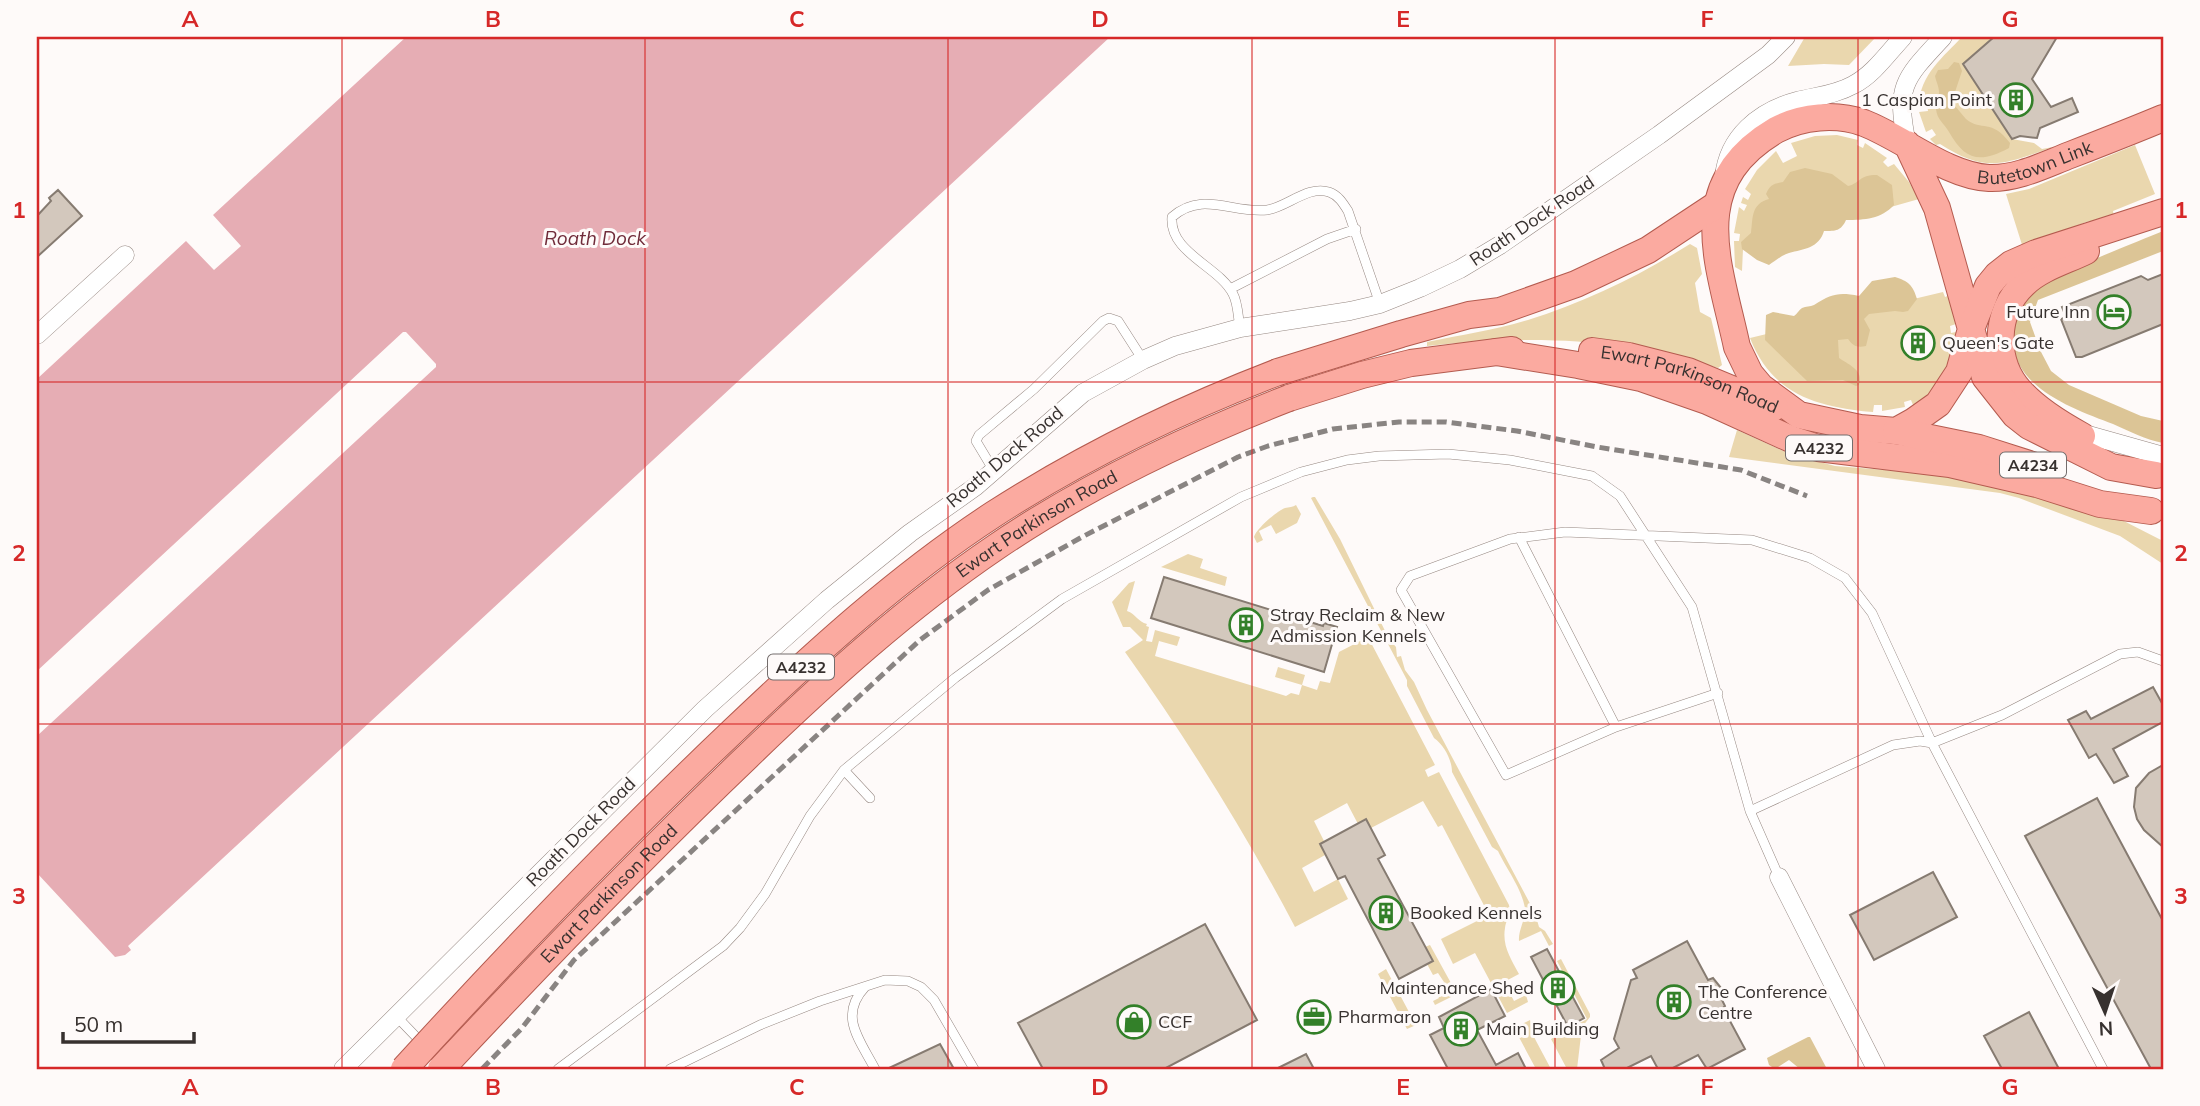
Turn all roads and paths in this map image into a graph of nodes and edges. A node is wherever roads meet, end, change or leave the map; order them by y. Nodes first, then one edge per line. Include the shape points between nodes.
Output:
1 (1787, 37) edge
2 (1903, 37) edge
3 (1943, 37) edge
4 (2163, 118) edge
5 (1907, 144) junction
6 (1720, 195) junction
7 (2163, 213) edge
8 (1356, 229) junction
9 (125, 256) dead end
10 (1230, 289) junction
11 (1380, 304) junction
12 (1240, 328) junction
13 (1970, 329) junction
14 (37, 335) edge
15 (1496, 352) junction
16 (1143, 360) junction
17 (1799, 415) junction
18 (1896, 430) junction
19 (2161, 470) edge
20 (994, 471) junction
21 (2157, 514) edge
22 (1645, 534) junction
23 (1519, 537) junction
24 (2163, 662) edge
25 (1718, 693) junction
26 (1616, 727) junction
27 (1932, 744) junction
28 (844, 770) junction
29 (870, 798) dead end
30 (1750, 811) junction
31 (1779, 877) joint
32 (866, 986) junction
33 (397, 1017) junction
34 (437, 1060) edge
35 (344, 1069) edge
36 (404, 1069) edge
37 (448, 1069) edge
38 (558, 1069) edge
39 (670, 1069) edge
40 (875, 1069) edge
41 (974, 1069) edge
42 (1876, 1069) edge
43 (2103, 1069) edge

1 - 11 street, Roath Dock Road via 1737,79 1500,245 1430,284
2 - 6 street via 1855,85 1780,106 1744,130 1729,153
3 - 5 street via 1910,73 1902,92
4 - 5 main road, Butetown Link via 2003,177 1955,170
5 - 6 main road, Butetown Link via 1862,123 1809,118 1780,128 1753,146 1741,157
5 - 13 main road via 1937,208
6 - 17 main road via 1714,223 1717,247 1742,359 1761,387
6 - 36 main road, Ewart Parkinson Road / A4232, bridge via 1648,250 1576,284 1500,311 1469,315 1278,372 1160,421 993,514 877,601 796,671 636,824
7 - 13 main road via 2011,264 1988,285
7 - 19 main road, A4234 via 2033,276 2015,292 2000,328 2007,369 2018,389 2071,430
8 - 10 lane
8 - 10 lane via 1340,198 1329,192 1308,193 1264,210 1216,203 1181,209 1172,217 1175,235
8 - 11 lane
9 - 14 street
10 - 12 lane
11 - 12 street, Roath Dock Road
12 - 16 street, Roath Dock Road
13 - 18 main road via 1959,372 1944,397
13 - 19 main road, A4234 via 1985,377 2029,426 2111,467
15 - 17 main road, Ewart Parkinson Road / A4232 via 1538,347 1629,356 1698,374
15 - 21 main road, A4232 via 1641,378 1825,450 1950,464 2100,504
15 - 34 main road, Ewart Parkinson Road / A4232, bridge via 1411,363 1289,398 1117,474 996,547 924,600 814,693
16 - 20 street, Roath Dock Road via 1076,398
16 - 20 lane via 1118,321 1103,321 979,435 976,441
17 - 18 main road, Ewart Parkinson Road via 1860,428
18 - 21 main road, A4234 via 2017,460
20 - 33 street, Roath Dock Road via 868,566 705,709
22 - 23 lane via 1565,532
22 - 25 lane via 1692,607
22 - 27 lane via 1752,540 1810,558 1845,578 1872,613
22 - 28 lane via 1619,496 1604,483 1548,467 1481,456 1416,453 1347,460 1301,472 1241,497 1062,599 955,678
23 - 26 lane
23 - 26 lane via 1410,576 1401,590 1506,775
24 - 27 lane via 2138,652 2120,654 2002,715
25 - 26 lane
25 - 30 lane
27 - 30 lane via 1893,745
27 - 43 lane
28 - 29 lane
28 - 38 lane via 810,816 765,894 731,937 712,956
30 - 31 lane
31 - 42 street
32 - 39 lane via 760,1025
32 - 40 lane via 851,1011 854,1030
32 - 41 lane via 885,980 921,987 934,1000
33 - 34 lane
33 - 35 street, Roath Dock Road
34 - 37 lane

